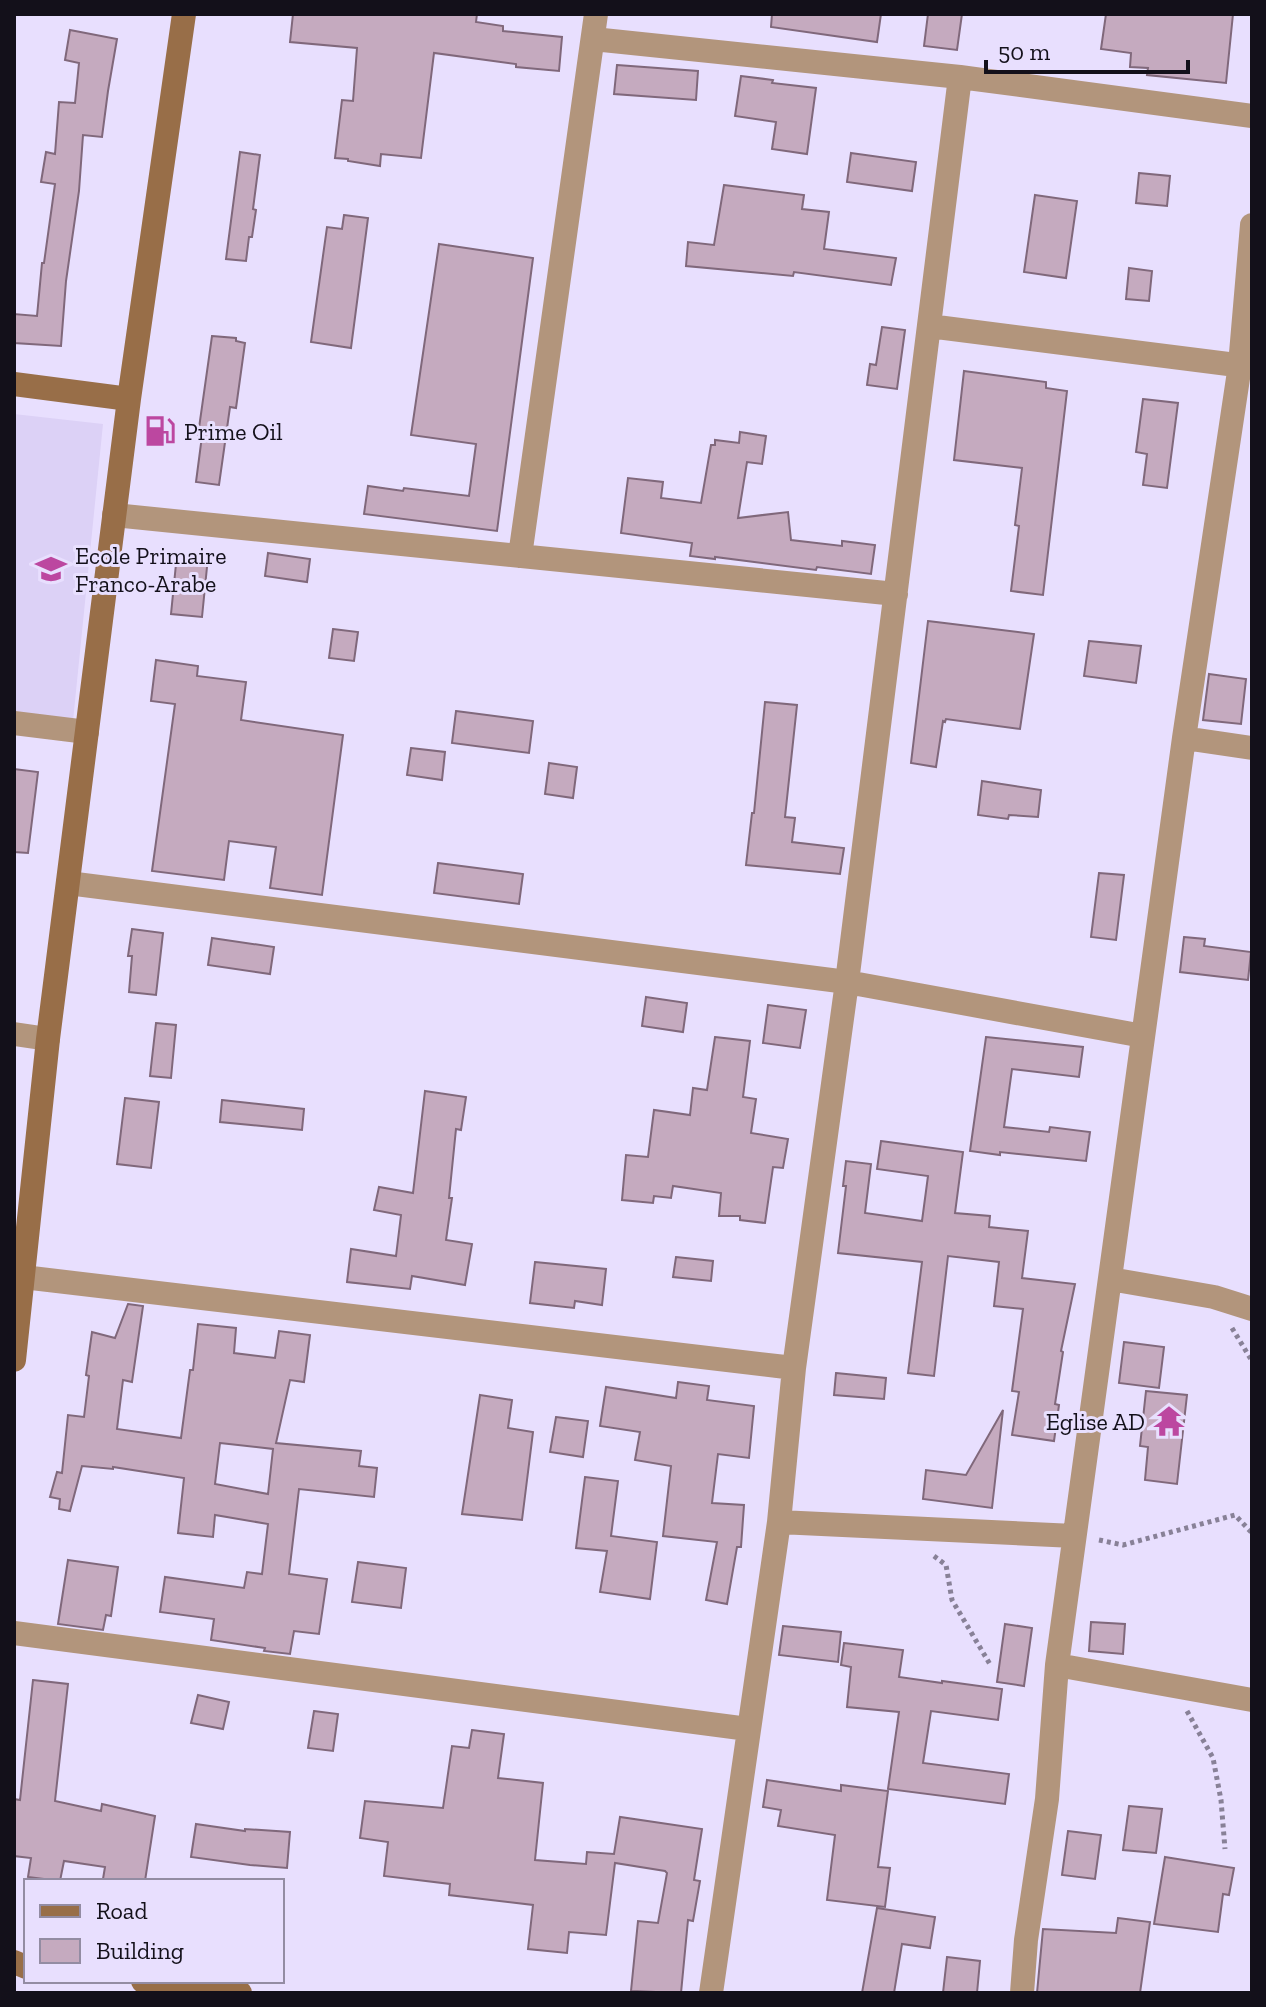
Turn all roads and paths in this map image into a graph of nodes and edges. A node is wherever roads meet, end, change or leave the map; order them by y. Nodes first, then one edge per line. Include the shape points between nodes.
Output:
1 (184, 14) edge
2 (596, 14) edge
3 (593, 39) junction
4 (960, 77) junction
5 (1252, 116) edge
6 (1252, 225) edge
7 (929, 326) junction
8 (1246, 366) edge
9 (14, 384) edge
10 (129, 399) junction
11 (114, 515) junction
12 (520, 556) junction
13 (896, 594) junction
14 (14, 723) edge
15 (87, 732) junction
16 (1184, 738) junction
17 (1252, 748) edge
18 (68, 883) junction
19 (847, 982) junction
20 (14, 1034) edge
21 (1143, 1036) junction
22 (48, 1039) junction
23 (23, 1277) junction
24 (1110, 1279) junction
25 (16, 1309) edge
26 (1252, 1309) edge
27 (14, 1360) edge
28 (794, 1368) junction
29 (779, 1522) junction
30 (1252, 1533) edge
31 (1074, 1536) junction
32 (934, 1556) dead end
33 (14, 1633) edge
34 (1057, 1665) junction
35 (991, 1666) dead end
36 (1174, 1686) junction
37 (1252, 1700) edge
38 (748, 1729) junction
39 (1225, 1849) dead end
40 (159, 1983) edge
41 (240, 1993) edge
42 (711, 1993) edge
43 (1022, 1993) edge

1 - 10 main road
2 - 3 street
3 - 4 street
3 - 12 street
4 - 5 street
4 - 7 street
6 - 8 street
7 - 8 street
7 - 13 street
8 - 16 street
9 - 10 main road
10 - 11 main road
11 - 12 street
11 - 15 main road
12 - 13 street
13 - 19 street
14 - 15 street
15 - 18 main road
16 - 17 street
16 - 21 street
18 - 19 street
18 - 22 main road
19 - 21 street
19 - 28 street
20 - 22 street
21 - 24 street
22 - 23 main road
23 - 25 main road
23 - 28 street
24 - 26 street
24 - 31 street
25 - 27 main road
28 - 29 street
29 - 31 street
29 - 38 street
30 - 31 path via 1235,1515 1123,1545
31 - 34 street
32 - 35 path via 946,1565 952,1600
33 - 38 street
34 - 36 street
34 - 43 street via 1047,1799
36 - 37 street
36 - 39 path via 1213,1758
38 - 42 street
40 - 41 main road

